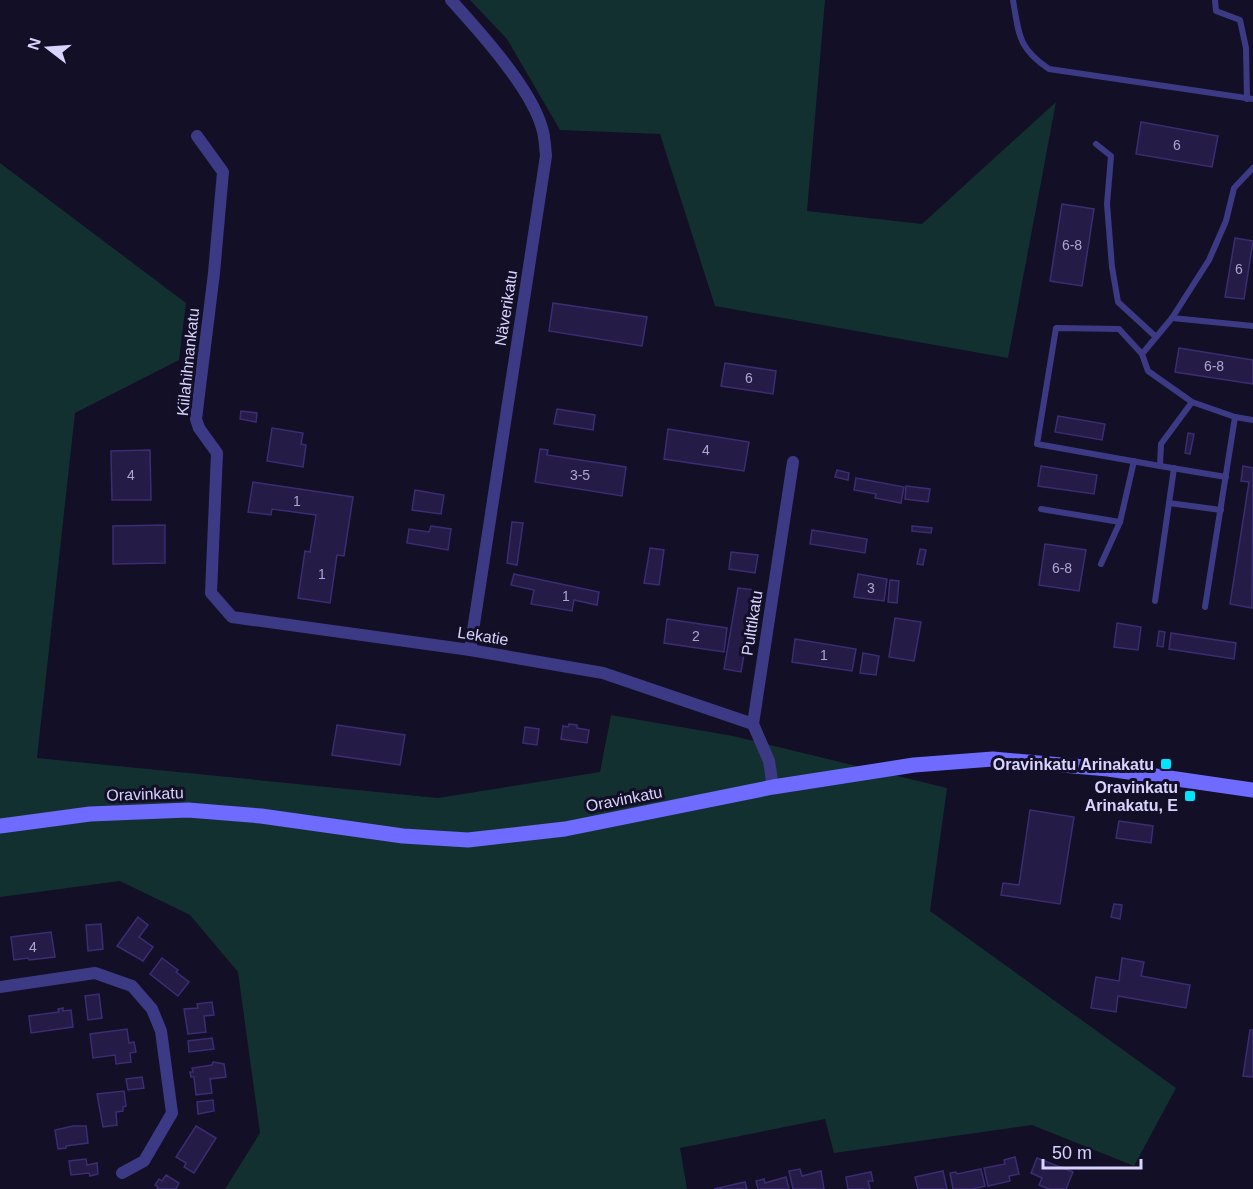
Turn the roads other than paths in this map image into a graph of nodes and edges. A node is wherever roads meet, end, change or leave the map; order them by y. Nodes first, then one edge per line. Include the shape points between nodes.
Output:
1 (451, 0) edge
2 (1013, 0) edge
3 (1215, 0) edge
4 (1250, 99) edge
5 (197, 136) dead end
6 (1096, 144) dead end
7 (1253, 168) edge
8 (1172, 318) junction
9 (1253, 326) edge
10 (1156, 337) junction
11 (1142, 354) junction
12 (1192, 402) junction
13 (1235, 417) junction
14 (1253, 420) edge
15 (1134, 461) junction
16 (793, 462) dead end
17 (1160, 466) junction
18 (1174, 468) junction
19 (1226, 477) junction
20 (1169, 502) junction
21 (1041, 509) dead end
22 (1221, 510) junction
23 (1119, 522) junction
24 (1101, 564) dead end
25 (211, 593) joint
26 (1155, 601) dead end
27 (1206, 608) dead end
28 (470, 650) junction
29 (753, 724) junction
30 (773, 787) junction
31 (1253, 790) edge
32 (0, 826) edge
33 (0, 987) edge
34 (122, 1173) dead end

1 - 28 street, Näverikatu via 532,103 542,129 546,156
2 - 4 lane via 1019,38 1032,57 1049,69
3 - 4 lane via 1216,11 1240,20
5 - 25 street, Kiilahihnankatu via 223,172 196,418 217,453
6 - 10 lane via 1111,156 1107,204 1118,302
7 - 8 lane via 1234,188 1226,221 1209,260
8 - 9 lane
8 - 10 lane
10 - 11 lane
11 - 12 lane via 1148,371
11 - 15 lane via 1119,329 1056,328 1037,444
12 - 13 lane
12 - 17 lane via 1161,444
13 - 14 lane
13 - 19 lane
15 - 17 lane
15 - 23 lane
16 - 29 street, Pulttikatu
17 - 18 lane
18 - 19 lane
18 - 20 lane
19 - 22 lane
20 - 22 lane
20 - 26 lane
21 - 23 lane
22 - 27 lane
23 - 24 lane
25 - 28 street, Lekatie via 232,616
28 - 29 street, Lekatie via 603,673
29 - 30 street via 769,761
30 - 31 street, Oravinkatu via 914,765 993,759 1108,769
30 - 32 street, Oravinkatu via 565,829 468,840 188,810 90,814
33 - 34 street via 95,973 132,986 152,1009 162,1030 172,1113 144,1161

